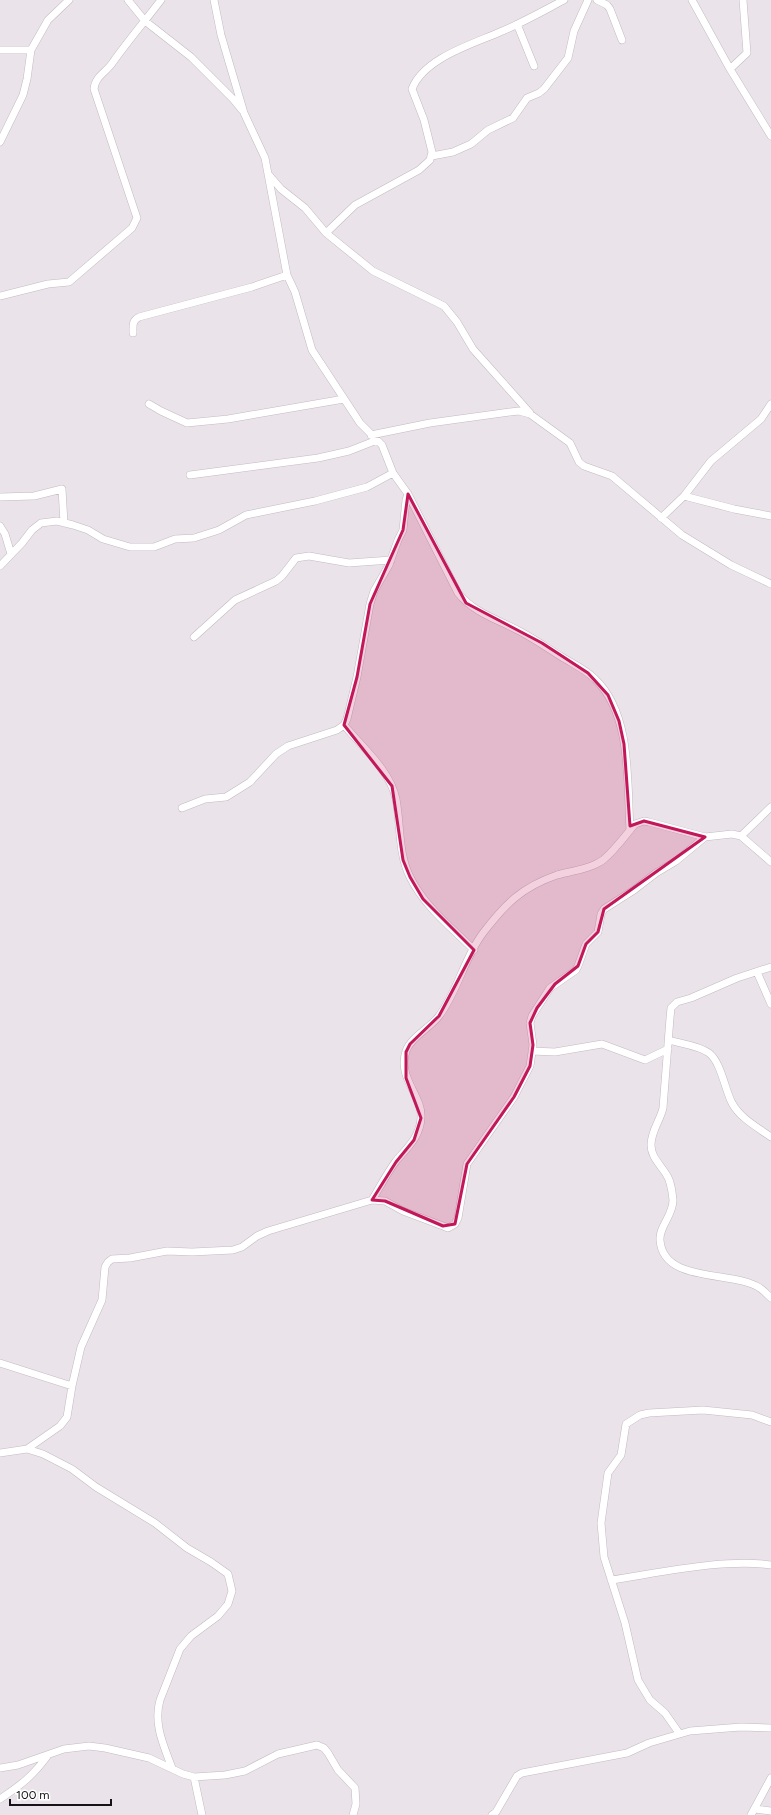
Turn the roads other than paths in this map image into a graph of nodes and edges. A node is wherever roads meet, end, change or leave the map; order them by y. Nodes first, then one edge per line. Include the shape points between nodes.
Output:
1 (69, 0) edge
2 (128, 0) edge
3 (161, 0) edge
4 (214, 0) edge
5 (564, 0) edge
6 (588, 0) edge
7 (597, 0) edge
8 (692, 0) edge
9 (743, 0) edge
10 (145, 21) junction
11 (517, 24) junction
12 (622, 40) dead end
13 (0, 50) edge
14 (30, 50) junction
15 (534, 66) dead end
16 (730, 69) junction
17 (244, 113) junction
18 (771, 136) edge
19 (0, 142) edge
20 (432, 156) junction
21 (268, 172) junction
22 (326, 233) junction
23 (287, 275) junction
24 (0, 296) edge
25 (133, 333) dead end
26 (344, 399) junction
27 (149, 404) dead end
28 (771, 404) edge
29 (530, 414) junction
30 (374, 438) junction
31 (393, 473) junction
32 (190, 475) dead end
33 (408, 494) junction
34 (684, 496) junction
35 (0, 497) edge
36 (771, 516) edge
37 (661, 518) junction
38 (64, 523) junction
39 (0, 526) edge
40 (11, 554) junction
41 (391, 560) junction
42 (0, 566) edge
43 (771, 584) edge
44 (194, 637) dead end
45 (344, 725) junction
46 (771, 807) edge
47 (182, 808) dead end
48 (630, 830) junction
49 (741, 836) junction
50 (706, 837) junction
51 (771, 862) edge
52 (474, 950) junction
53 (771, 967) edge
54 (757, 972) junction
55 (771, 1004) edge
56 (669, 1040) junction
57 (668, 1049) junction
58 (532, 1051) junction
59 (771, 1137) edge
60 (372, 1200) junction
61 (771, 1298) edge
62 (0, 1363) edge
63 (72, 1386) junction
64 (771, 1422) edge
65 (27, 1449) junction
66 (0, 1453) edge
67 (771, 1565) edge
68 (611, 1580) junction
69 (771, 1728) edge
70 (680, 1733) junction
71 (48, 1755) junction
72 (0, 1768) edge
73 (172, 1768) junction
74 (194, 1777) junction
75 (771, 1778) edge
76 (0, 1799) edge
77 (771, 1811) edge
78 (753, 1812) edge
79 (202, 1815) edge
80 (353, 1815) edge
81 (492, 1815) edge

1 - 14 street via 48,20
2 - 10 street
3 - 10 street
4 - 17 street via 221,35
5 - 11 street
6 - 20 street via 574,31 568,58 542,92 527,98 513,118 488,130 471,144 453,152
7 - 12 street via 610,9
8 - 16 street
9 - 16 street via 748,53
10 - 17 street via 191,57
10 - 24 street via 113,63 96,80 94,89 136,215 135,223 126,234 69,282 48,284
11 - 15 street
11 - 20 street via 452,52 432,64 413,85 412,91 424,120
13 - 14 street
14 - 19 street via 24,95
16 - 18 street
17 - 21 street via 265,158
20 - 22 street via 420,170 355,205
21 - 22 street via 281,189 305,208
21 - 23 street
22 - 29 street via 373,271 444,306 473,349
23 - 25 street via 139,317 132,324
23 - 26 street via 295,292 312,350
26 - 27 street via 228,419 187,422 161,412
26 - 30 street
28 - 34 street via 761,419 711,461
29 - 30 street via 519,411 430,423
29 - 37 street via 570,443 579,462 584,466 612,476
30 - 31 street via 384,449
30 - 32 street via 349,451 318,458
31 - 33 street
31 - 38 street via 367,487 246,515 219,530 194,538 175,539 154,547 130,548
33 - 41 street via 403,530
33 - 48 street via 458,593 466,603 490,618 542,643 588,673 608,695 615,708 624,744
34 - 36 street
34 - 37 street
35 - 38 street via 34,496 62,490
37 - 43 street via 697,545
38 - 40 street via 50,521 37,525
39 - 40 street
40 - 42 street
41 - 44 street via 349,563 309,556 296,558 276,581 235,600
41 - 45 street via 370,604 358,677
45 - 47 street via 337,730 288,746 276,754 250,782 226,797 205,799
45 - 52 street via 392,786 396,799 403,860 410,877 423,899
46 - 49 street
48 - 50 street via 635,824 644,821
48 - 52 street via 602,861 522,891 509,902 481,935
49 - 50 street via 732,834
49 - 51 street
50 - 58 street via 676,861 604,909 598,932 586,944 576,970 550,988 532,1016
52 - 60 street via 439,1016 410,1044 406,1052 406,1078 421,1118 414,1140 396,1162
53 - 54 street
54 - 55 street
54 - 56 street via 677,1002 671,1008
56 - 57 street
56 - 59 street via 711,1054 733,1104 743,1117
57 - 58 street via 645,1060 602,1044 555,1052
57 - 61 street via 664,1108 651,1144 654,1158 667,1175 672,1190 672,1210 660,1238 662,1250 667,1258 682,1269 737,1279 759,1288
58 - 60 street via 530,1066 514,1098 467,1164 461,1206 455,1224 448,1228 403,1211 385,1201
60 - 63 street via 268,1231 233,1250 167,1251 112,1259 106,1267 102,1300 81,1348
62 - 63 street
63 - 65 street via 67,1417 60,1426
64 - 68 street via 752,1415 703,1410 649,1413 640,1415 626,1424 621,1455 608,1473 600,1523 604,1557
65 - 66 street
65 - 73 street via 72,1469 228,1574 232,1591 228,1604 180,1649 160,1700 158,1726
67 - 68 street via 748,1563 709,1566
68 - 70 street via 625,1623 638,1680 650,1700 665,1713
69 - 70 street via 741,1727
70 - 81 street via 627,1753 522,1773 517,1776
71 - 72 street
71 - 73 street via 73,1747 105,1748 149,1758
71 - 76 street via 26,1781
73 - 74 street
74 - 79 street
74 - 80 street via 236,1774 278,1754 317,1745 328,1752 338,1770 355,1788 356,1804
75 - 78 street
77 - 78 street

